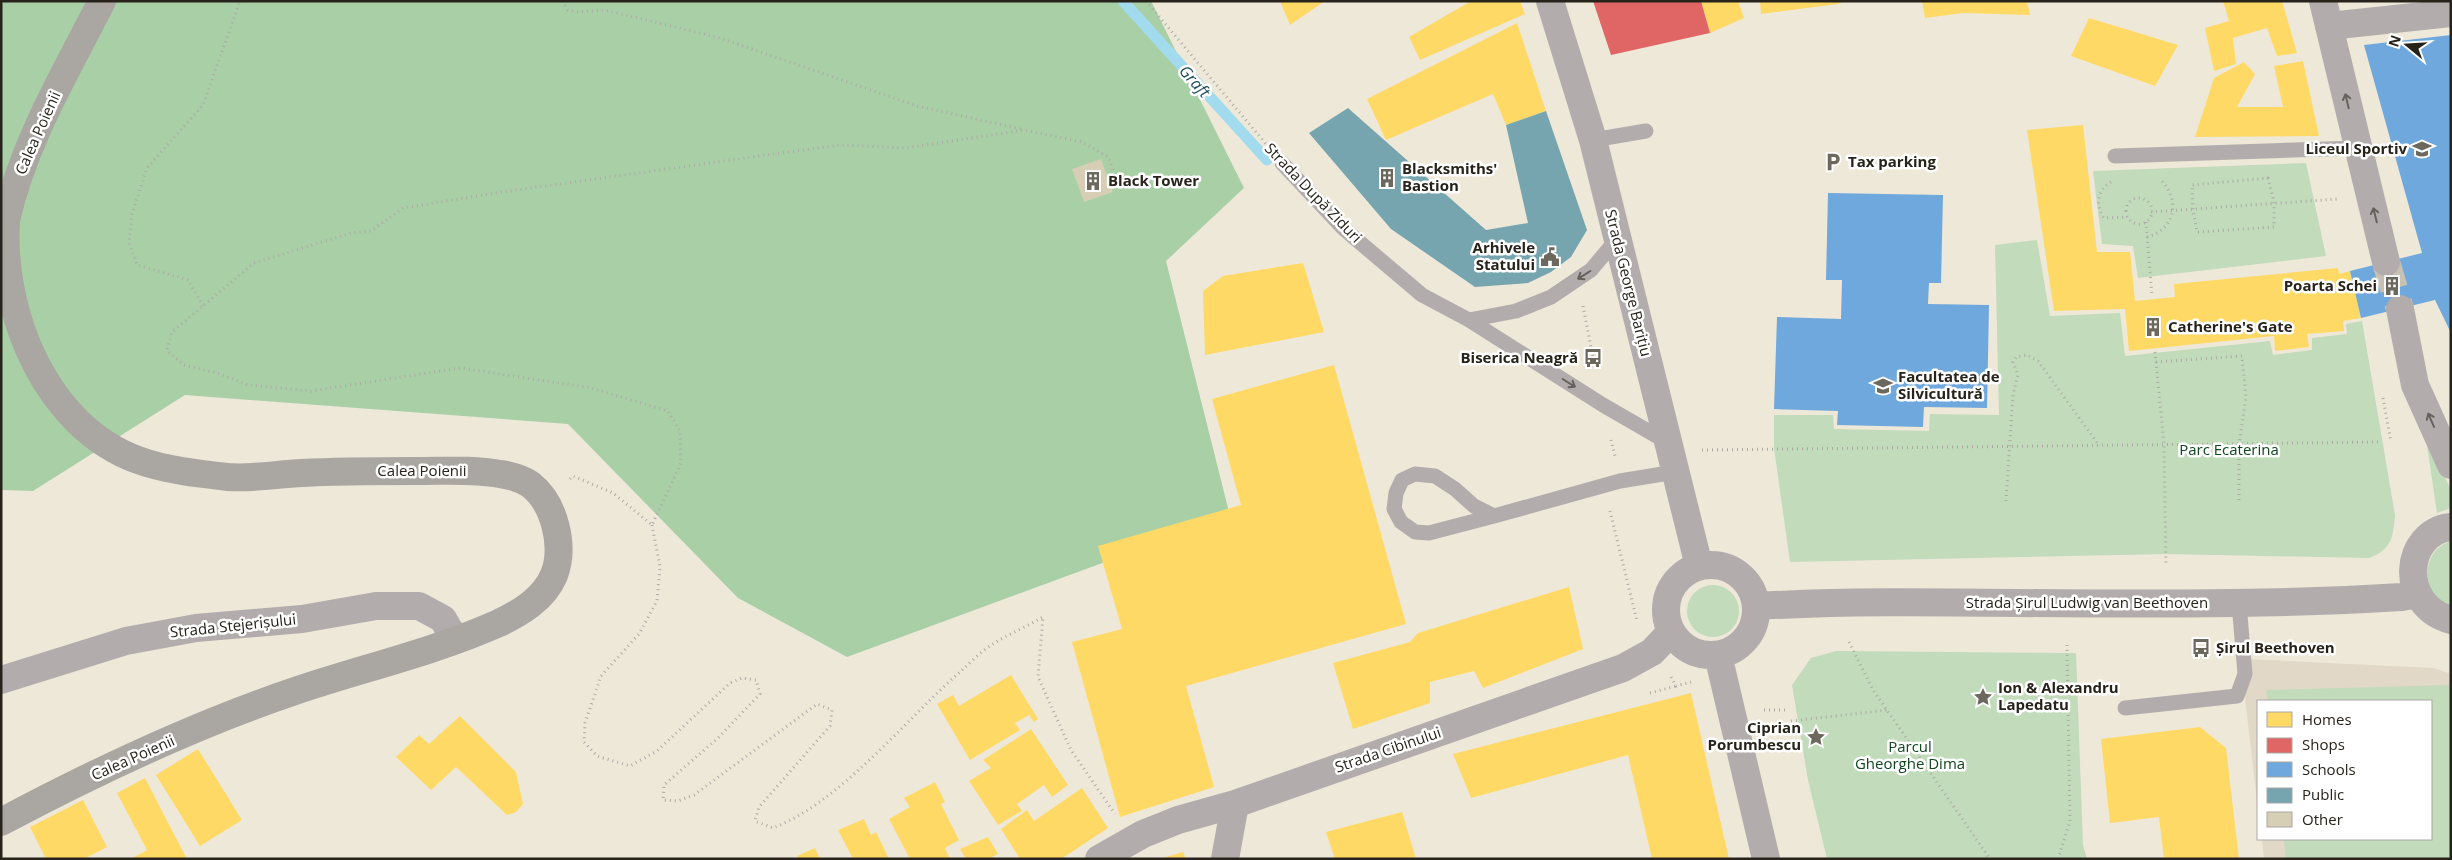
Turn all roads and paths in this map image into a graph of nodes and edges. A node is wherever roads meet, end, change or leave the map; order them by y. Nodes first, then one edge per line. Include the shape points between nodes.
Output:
1 (102, 1) edge
2 (240, 1) edge
3 (562, 1) edge
4 (1146, 1) edge
5 (1550, 1) edge
6 (2451, 13) edge
7 (2326, 14) edge
8 (1024, 130) junction
9 (1646, 131) dead end
10 (1593, 140) junction
11 (2358, 148) junction
12 (2115, 156) dead end
13 (1282, 163) joint
14 (2160, 179) dead end
15 (2116, 180) dead end
16 (1118, 185) dead end
17 (2342, 198) dead end
18 (2274, 202) junction
19 (2174, 210) junction
20 (2193, 210) junction
21 (2152, 212) junction
22 (2127, 217) junction
23 (2146, 222) junction
24 (2147, 237) junction
25 (1617, 239) junction
26 (2386, 262) tunnel mouth
27 (1578, 278) junction
28 (2152, 296) dead end
29 (203, 306) junction
30 (2400, 309) tunnel mouth
31 (1469, 320) junction
32 (2155, 352) dead end
33 (2156, 362) junction
34 (1603, 405) junction
35 (1666, 442) junction
36 (2382, 442) dead end
37 (2164, 444) junction
38 (2238, 444) junction
39 (2010, 445) junction
40 (2098, 445) junction
41 (1702, 450) dead end
42 (2451, 465) edge
43 (1675, 472) junction
44 (1620, 482) junction
45 (2006, 501) dead end
46 (2239, 502) dead end
47 (547, 503) junction
48 (1494, 516) junction
49 (652, 525) junction
50 (2451, 527) edge
51 (1699, 566) junction
52 (2166, 566) dead end
53 (2416, 594) junction
54 (2239, 603) junction
55 (1757, 606) junction
56 (2451, 620) edge
57 (1671, 632) junction
58 (455, 640) junction
59 (1849, 642) dead end
60 (2066, 645) dead end
61 (1652, 652) junction
62 (1718, 655) junction
63 (1, 680) edge
64 (1694, 691) dead end
65 (2125, 708) dead end
66 (1888, 710) junction
67 (1791, 721) dead end
68 (1235, 804) junction
69 (1, 822) edge
70 (1128, 842) junction
71 (1099, 859) edge
72 (1225, 859) edge
73 (1766, 859) edge
74 (1990, 859) edge
75 (2058, 859) edge

1 - 47 main road, Calea Poienii via 43,114 19,171 5,224 3,265 6,296 35,375 66,414 100,440 138,460 185,470 232,477 338,471 502,474 529,483
2 - 29 path via 203,105 148,168 132,214 129,242 137,265 188,280
3 - 8 path via 568,10 605,10 720,38 917,106
4 - 13 path, Strada După Ziduri
5 - 10 street, Strada George Barițiu
6 - 7 street
11 -> 7 street
8 - 16 path via 1082,142 1108,157
8 - 29 path via 906,148 839,144 403,208 371,231 351,233 254,263
9 - 10 lane
10 - 25 street, Strada George Barițiu
11 - 12 lane
26 -> 11 street
13 - 31 lane, Strada După Ziduri via 1344,230 1422,295
14 - 19 path via 2173,199
15 - 22 path via 2107,184 2102,192 2098,210 2104,218
17 - 18 path
18 - 20 path
18 - 20 path via 2274,227 2197,232
18 - 20 path via 2268,178 2192,185
19 - 20 path
19 - 21 path
19 - 24 path via 2163,231
21 - 22 path via 2150,204 2138,198 2128,204
21 - 23 path
22 - 23 path via 2134,222
23 - 24 path
24 - 28 path
25 -> 27 lane via 1591,270
25 - 35 street, Strada George Barițiu
27 - 31 lane via 1551,297 1516,311
27 - 34 path
29 - 49 path via 172,332 167,351 184,365 248,385 310,391 460,368 591,388 668,411 680,431 681,463
42 -> 30 street via 2415,385
31 -> 34 lane, Strada După Ziduri
32 - 33 path
33 - 37 path
33 - 38 path via 2242,356 2246,398
34 - 35 lane, Strada După Ziduri
34 - 44 path
35 - 43 street, Strada George Barițiu
36 - 38 path
37 - 38 path
37 - 40 path
37 - 52 path
38 - 46 path
39 - 40 path
39 - 40 path via 2013,395 2018,375 2013,362 2016,357 2027,355 2038,361
39 - 41 path
39 - 45 path
43 - 44 lane
43 - 51 street, Strada George Barițiu
44 - 48 lane
44 - 61 path via 1608,502 1637,617 1636,633
47 - 49 path via 573,476 613,493
47 - 58 main road, Calea Poienii via 559,551 553,577 524,611
48 - 48 lane via 1429,533 1416,532 1401,522 1394,509 1396,493 1402,480 1415,474 1435,476 1474,506
49 - 70 path via 660,567 657,601 639,634 601,676 585,723 584,742 597,756 630,766 657,751 730,683 742,678 756,680 760,694 718,738 664,785 663,800 678,801 694,795 817,704 832,710 830,726 759,807 755,821 772,828 793,820 834,789 990,646 1043,617 1038,677 1071,750 1123,824
50 - 53 street via 2432,535 2420,547 2412,578
51 - 55 street via 1720,565 1733,570 1750,586
51 - 57 street via 1681,576 1666,602
53 - 54 street, Strada Șirul Ludwig van Beethoven via 2312,602
53 - 56 street via 2426,607
54 - 55 street, Strada Șirul Ludwig van Beethoven via 1846,602
54 - 65 lane via 2245,674 2237,696
55 - 62 street via 1751,632 1731,651
57 - 61 street, Strada Cibinului
57 - 62 street via 1691,651
58 - 63 street, Strada Stejerișului via 443,619 419,606 376,606 302,619 196,628 126,641
58 - 69 main road, Calea Poienii via 251,707 101,772
59 - 66 path via 1873,690
60 - 75 path via 2070,821
61 - 64 path via 1676,686 1692,681
61 - 68 street, Strada Cibinului via 1623,668
62 - 73 street
66 - 67 path
66 - 74 path
68 - 70 street, Strada Cibinului via 1178,820
68 - 72 street
70 - 71 street, Strada Cibinului

